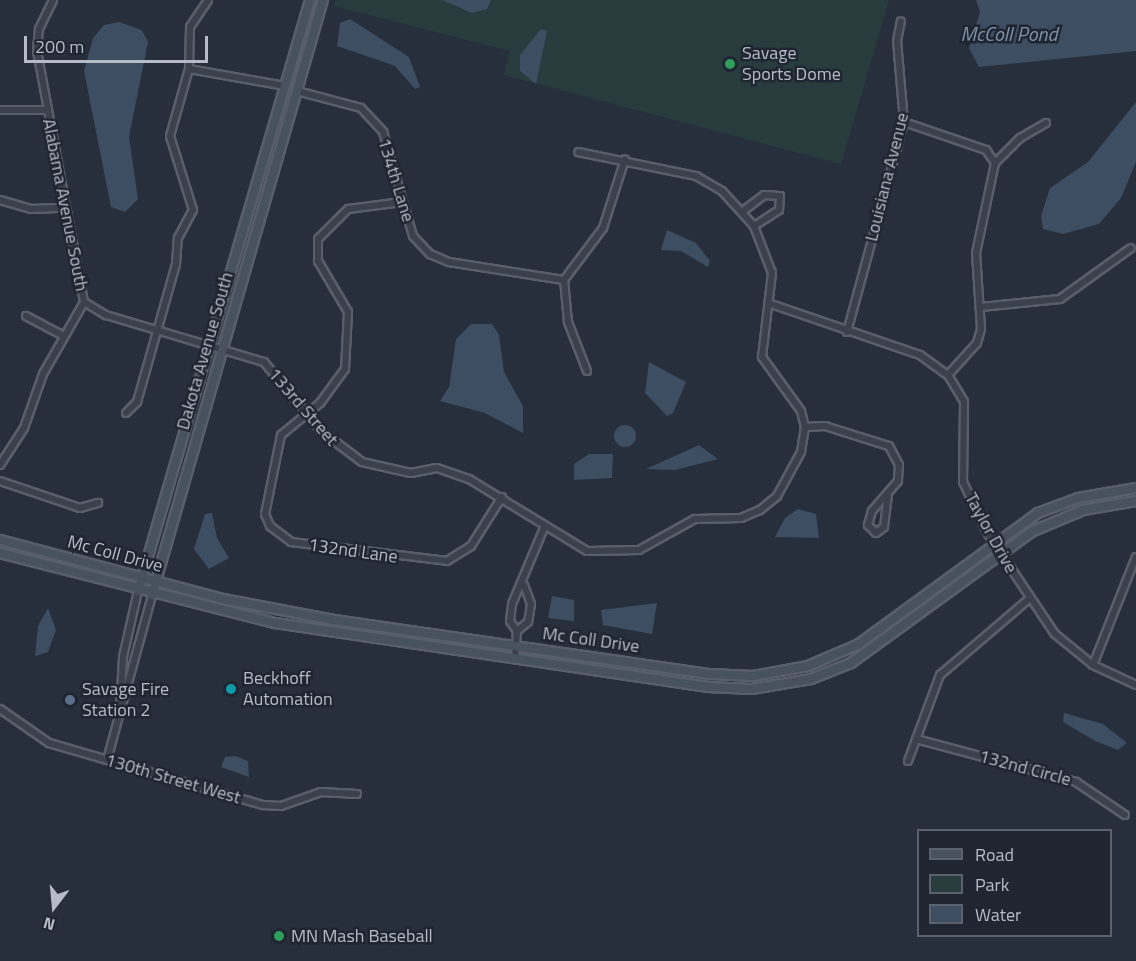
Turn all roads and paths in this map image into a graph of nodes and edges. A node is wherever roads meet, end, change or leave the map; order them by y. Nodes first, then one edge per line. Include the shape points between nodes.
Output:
1 (53, 0) edge
2 (208, 0) edge
3 (310, 0) edge
4 (323, 0) edge
5 (901, 21) dead end
6 (189, 69) junction
7 (285, 86) junction
8 (297, 91) junction
9 (0, 110) edge
10 (47, 110) junction
11 (904, 122) junction
12 (1046, 123) dead end
13 (578, 152) dead end
14 (624, 159) junction
15 (995, 163) junction
16 (0, 200) edge
17 (402, 202) junction
18 (64, 208) junction
19 (743, 211) junction
20 (754, 226) junction
21 (1131, 248) dead end
22 (564, 280) junction
23 (84, 302) junction
24 (771, 304) junction
25 (981, 307) junction
26 (26, 316) dead end
27 (158, 331) junction
28 (846, 333) junction
29 (63, 336) junction
30 (211, 347) junction
31 (223, 351) junction
32 (587, 371) dead end
33 (948, 375) junction
34 (307, 412) junction
35 (126, 413) dead end
36 (805, 427) junction
37 (0, 465) edge
38 (0, 481) edge
39 (1136, 488) edge
40 (888, 496) junction
41 (502, 497) junction
42 (1136, 501) edge
43 (98, 503) dead end
44 (544, 528) junction
45 (0, 540) edge
46 (993, 541) junction
47 (1000, 552) junction
48 (0, 553) edge
49 (1136, 557) edge
50 (142, 579) junction
51 (157, 583) junction
52 (524, 585) junction
53 (138, 591) junction
54 (152, 595) junction
55 (1029, 599) junction
56 (518, 631) junction
57 (516, 646) junction
58 (515, 659) junction
59 (1093, 665) junction
60 (1136, 685) edge
61 (0, 709) edge
62 (120, 711) junction
63 (916, 739) junction
64 (107, 760) junction
65 (908, 761) dead end
66 (357, 794) dead end
67 (1125, 815) dead end

1 - 10 street, Alabama Avenue South via 37,40
2 - 6 street via 190,27
3 - 7 main road, Dakota Avenue South
4 - 8 main road, Dakota Avenue South
5 - 11 street, Louisiana Avenue via 897,41
6 - 7 street
6 - 27 street via 170,144 193,210 178,238
7 - 30 main road, Dakota Avenue South
8 - 17 street, 134th Lane via 361,108 383,132
8 - 31 main road, Dakota Avenue South
9 - 10 street
10 - 18 street, Alabama Avenue South
11 - 15 street via 986,150
11 - 28 street, Louisiana Avenue
12 - 15 street via 1020,138
13 - 14 street
14 - 19 street via 696,176
14 - 22 street via 603,228
15 - 25 street via 976,254
16 - 18 street via 31,209
17 - 22 street, 134th Lane via 413,236 430,254 449,262
17 - 34 street, 132nd Lane via 348,209 318,239 318,261 348,312 350,338 336,386
18 - 23 street, Alabama Avenue South
19 - 20 street
19 - 20 street via 765,195 780,196 779,210
20 - 24 street via 772,273
21 - 25 street via 1060,299
22 - 32 street via 568,322
23 - 27 street, 133rd Street via 98,312
23 - 29 street, Alabama Avenue South
24 - 28 street, Taylor Drive
24 - 36 street via 762,357 801,411
25 - 33 street via 977,343
26 - 29 street
27 - 30 street, 133rd Street
27 - 35 street via 137,402
28 - 33 street, Taylor Drive via 920,355
29 - 37 street, Alabama Avenue South via 43,374 24,428
30 - 31 street, 133rd Street
30 - 50 main road, Dakota Avenue South
31 - 34 street, 133rd Street via 264,362
31 - 51 main road, Dakota Avenue South
33 - 46 street, Taylor Drive via 964,402 963,482
34 - 41 street, 133rd Street via 339,448 362,462 411,473 437,468
34 - 41 street, 132nd Lane via 281,435 266,494 270,526 291,542 447,561 471,546
36 - 40 street via 825,426 889,446 899,465 898,481
36 - 44 street, 133rd Street via 801,452 777,496 741,518 695,519 639,550 614,555 587,551
38 - 43 street via 80,508
39 - 46 main road, Mc Coll Drive via 1064,502
40 - 40 street via 872,511 868,525 876,533 884,527
41 - 44 street, 133rd Street
42 - 47 main road, Mc Coll Drive via 1067,515
44 - 52 street
45 - 50 main road, Mc Coll Drive
46 - 47 street, Taylor Drive
46 - 57 main road, Mc Coll Drive via 859,644 793,670 710,674
47 - 55 street, Taylor Drive
47 - 58 main road, Mc Coll Drive via 877,648 838,669 794,683 708,687
48 - 53 main road, Mc Coll Drive
49 - 59 street
50 - 51 main road, Mc Coll Drive
50 - 53 main road, Dakota Avenue South
51 - 54 main road, Dakota Avenue South
51 - 57 main road, Mc Coll Drive via 334,620
52 - 56 street via 531,604 528,622
52 - 56 street via 512,604 510,621
53 - 54 main road, Mc Coll Drive
53 - 62 street, Dakota Avenue South via 123,657
54 - 58 main road, Mc Coll Drive via 294,626
54 - 62 street, Dakota Avenue South
55 - 59 street, Taylor Drive via 1055,634
55 - 63 street via 940,675
56 - 57 street
57 - 58 street
59 - 60 street, Taylor Drive
61 - 64 street, 130th Street West via 37,738
62 - 64 street, Dakota Avenue South
63 - 65 street
63 - 67 street, 132nd Circle via 1076,782
64 - 66 street, 130th Street West via 263,805 281,806 321,792

